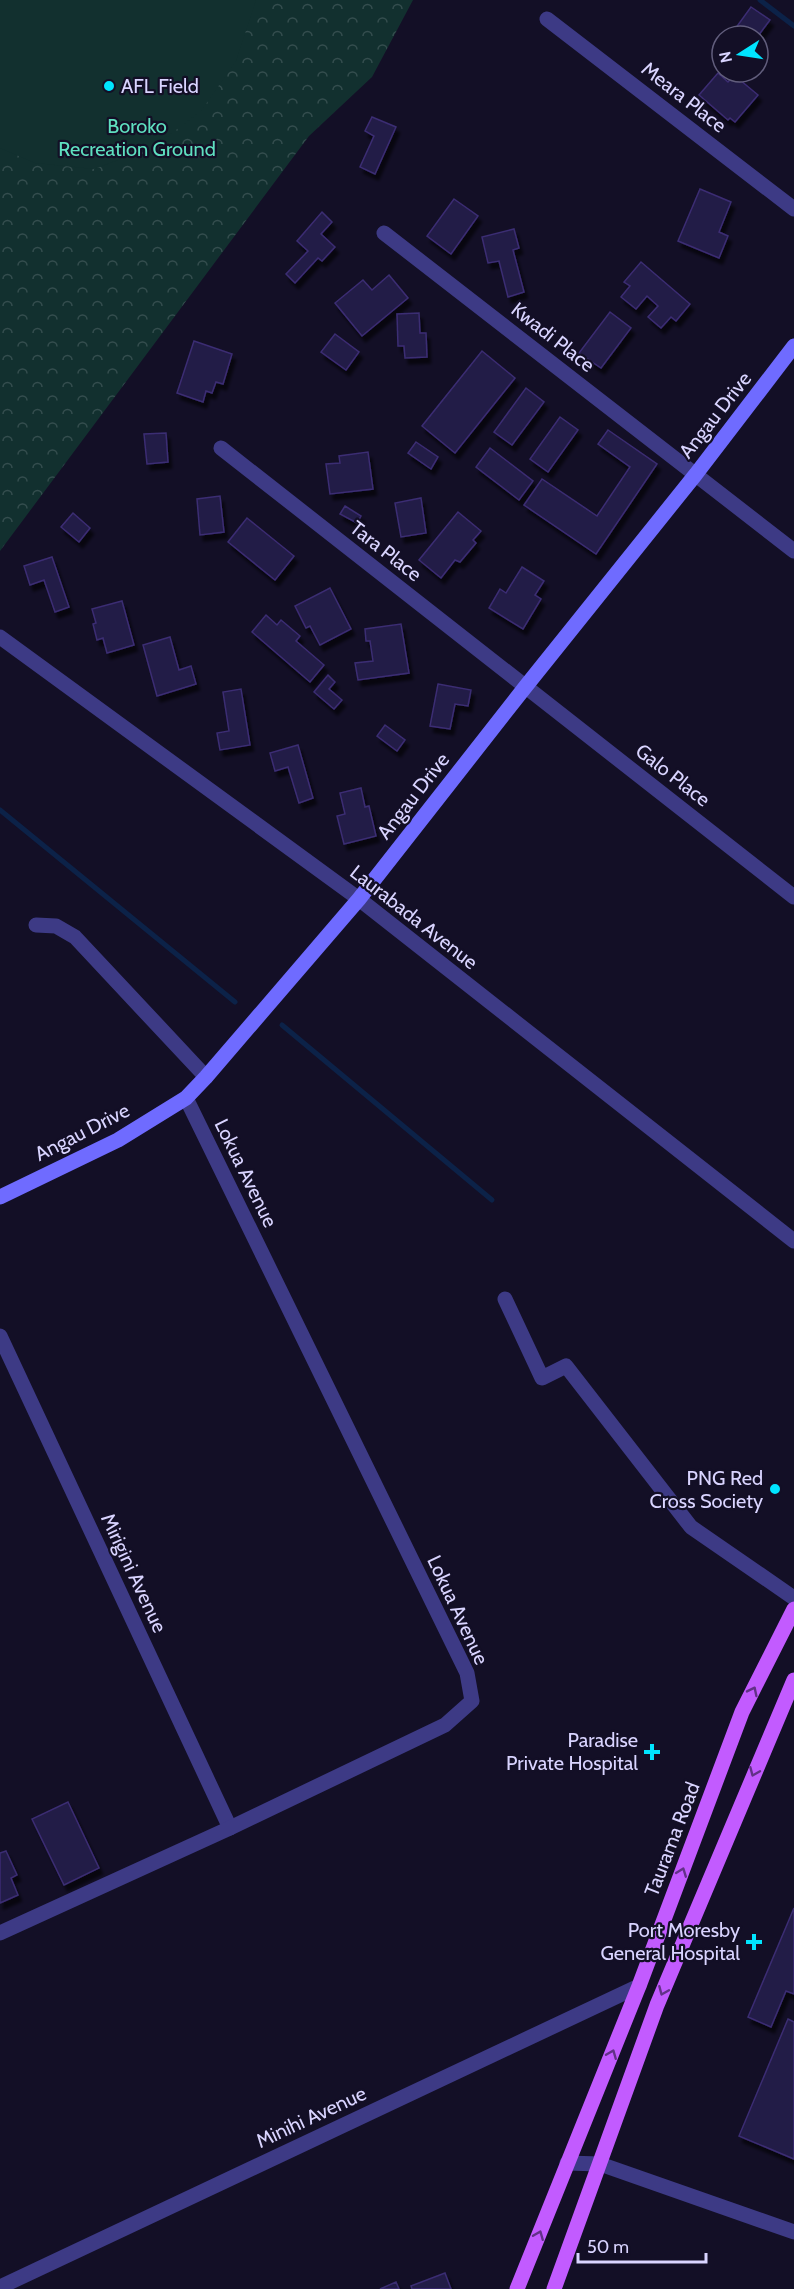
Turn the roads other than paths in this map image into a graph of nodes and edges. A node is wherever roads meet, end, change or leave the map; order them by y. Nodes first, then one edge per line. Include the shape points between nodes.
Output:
1 (548, 19) dead end
2 (794, 209) edge
3 (384, 233) dead end
4 (794, 346) edge
5 (221, 448) dead end
6 (696, 474) junction
7 (794, 551) edge
8 (0, 637) edge
9 (525, 686) junction
10 (794, 897) edge
11 (359, 899) junction
12 (36, 925) dead end
13 (206, 1077) junction
14 (186, 1098) junction
15 (0, 1197) edge
16 (794, 1241) edge
17 (505, 1299) dead end
18 (0, 1336) edge
19 (794, 1598) edge
20 (794, 1609) edge
21 (794, 1680) edge
22 (230, 1828) junction
23 (0, 1933) edge
24 (639, 1986) junction
25 (567, 2163) junction
26 (600, 2164) junction
27 (794, 2232) edge
28 (0, 2286) edge
29 (517, 2289) edge
30 (554, 2289) edge

1 - 2 street, Meara Place
3 - 6 street, Kwadi Place
4 - 6 street, Angau Drive
5 - 9 street, Tara Place
6 - 7 street, Kwadi Place
6 - 9 street, Angau Drive
8 - 11 street, Laurabada Avenue
9 - 10 street, Galo Place
9 - 11 street, Angau Drive
11 - 13 street, Angau Drive
11 - 16 street, Laurabada Avenue
12 - 13 street via 56,926 75,937
13 - 14 street, Angau Drive
14 - 15 street, Angau Drive via 118,1140
14 - 22 street, Lokua Avenue via 467,1673 472,1701 445,1725
17 - 19 street via 542,1378 566,1366 691,1527
18 - 22 street, Mirigini Avenue
24 -> 20 main road, Taurama Road via 742,1713
21 -> 26 main road via 657,2005
22 - 23 street, Lokua Avenue
25 -> 24 main road, Taurama Road
24 - 28 street, Minihi Avenue
25 - 26 street
29 -> 25 main road, Taurama Road
26 - 27 street
26 - 30 main road

